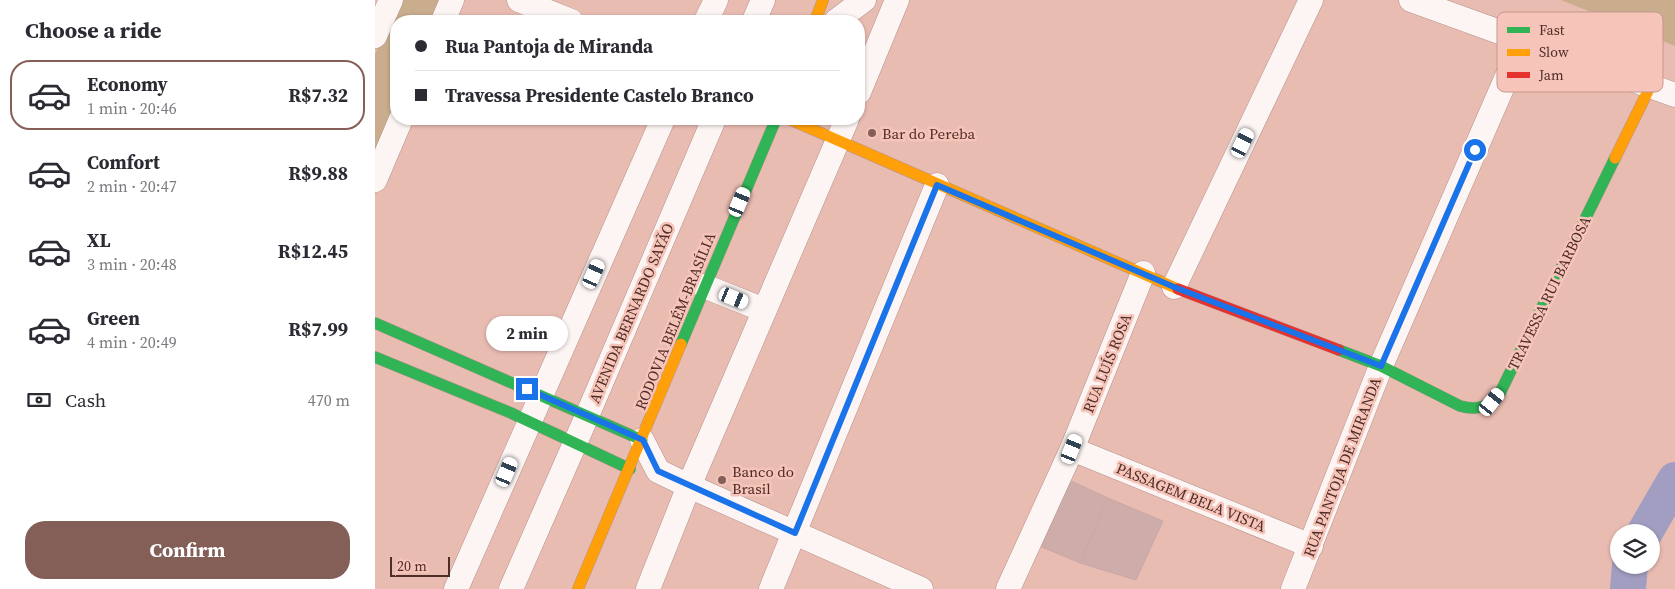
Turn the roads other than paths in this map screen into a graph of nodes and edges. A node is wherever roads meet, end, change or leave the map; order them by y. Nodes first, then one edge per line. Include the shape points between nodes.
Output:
1 (391, 0) edge
2 (452, 0) edge
3 (519, 0) edge
4 (716, 0) edge
5 (763, 0) edge
6 (823, 0) edge
7 (863, 0) edge
8 (897, 0) edge
9 (1311, 0) edge
10 (1411, 0) edge
11 (563, 12) edge
12 (446, 15) edge
13 (710, 15) edge
14 (757, 15) edge
15 (817, 15) edge
16 (844, 15) edge
17 (1497, 33) edge
18 (375, 36) edge
19 (865, 77) edge
20 (1500, 92) edge
21 (1648, 92) edge
22 (1663, 92) edge
23 (1675, 96) edge
24 (398, 125) edge
25 (660, 125) edge
26 (711, 125) edge
27 (773, 125) edge
28 (802, 125) edge
29 (845, 125) edge
30 (838, 141) junction
31 (375, 180) edge
32 (937, 185) junction
33 (1143, 273) junction
34 (704, 286) junction
35 (1174, 287) junction
36 (764, 310) junction
37 (375, 323) edge
38 (375, 357) edge
39 (1381, 366) junction
40 (540, 395) junction
41 (587, 416) junction
42 (529, 422) junction
43 (643, 440) junction
44 (574, 443) junction
45 (1072, 449) junction
46 (630, 469) junction
47 (658, 471) junction
48 (689, 486) junction
49 (795, 533) junction
50 (1311, 546) junction
51 (456, 589) edge
52 (511, 589) edge
53 (578, 589) edge
54 (648, 589) edge
55 (771, 589) edge
56 (921, 589) edge
57 (1009, 589) edge
58 (1293, 589) edge

1 - 18 street
2 - 12 street
3 - 11 street
4 - 13 street
5 - 14 street
6 - 15 main road
7 - 16 street
8 - 19 street
9 - 35 street
10 - 17 street
20 - 39 street, RUA PANTOJA DE MIRANDA
21 - 39 main road, TRAVESSA RUI BARBOSA via 1500,393 1492,402 1481,408 1460,406
22 - 23 street
24 - 31 street
25 - 40 street
26 - 41 street, AVENIDA BERNARDO SAYÃO
27 - 34 main road, RODOVIA BELÉM-BRASÍLIA
28 - 30 main road, TRAVESSA RUI BARBOSA
29 - 30 street
30 - 32 main road, TRAVESSA RUI BARBOSA
30 - 36 street
32 - 33 main road, TRAVESSA RUI BARBOSA
32 - 49 street
33 - 35 main road, TRAVESSA RUI BARBOSA
33 - 45 street, RUA LUÍS ROSA
34 - 36 street
34 - 43 main road, RODOVIA BELÉM-BRASÍLIA
35 - 39 main road, TRAVESSA RUI BARBOSA
36 - 48 street
37 - 40 main road
38 - 42 main road
39 - 50 street, RUA PANTOJA DE MIRANDA
40 - 41 main road
40 - 42 street
41 - 43 main road
41 - 44 street, AVENIDA BERNARDO SAYÃO
42 - 44 main road
42 - 51 street
43 - 46 main road, RODOVIA BELÉM-BRASÍLIA
43 - 47 street
44 - 46 main road
44 - 52 street, AVENIDA BERNARDO SAYÃO
45 - 50 street, PASSAGEM BELA VISTA
45 - 57 street, RUA LUÍS ROSA
46 - 47 street
46 - 53 main road, RODOVIA BELÉM-BRASÍLIA
47 - 48 street
48 - 49 street
48 - 54 street
49 - 55 street
49 - 56 street
50 - 58 street, RUA PANTOJA DE MIRANDA

